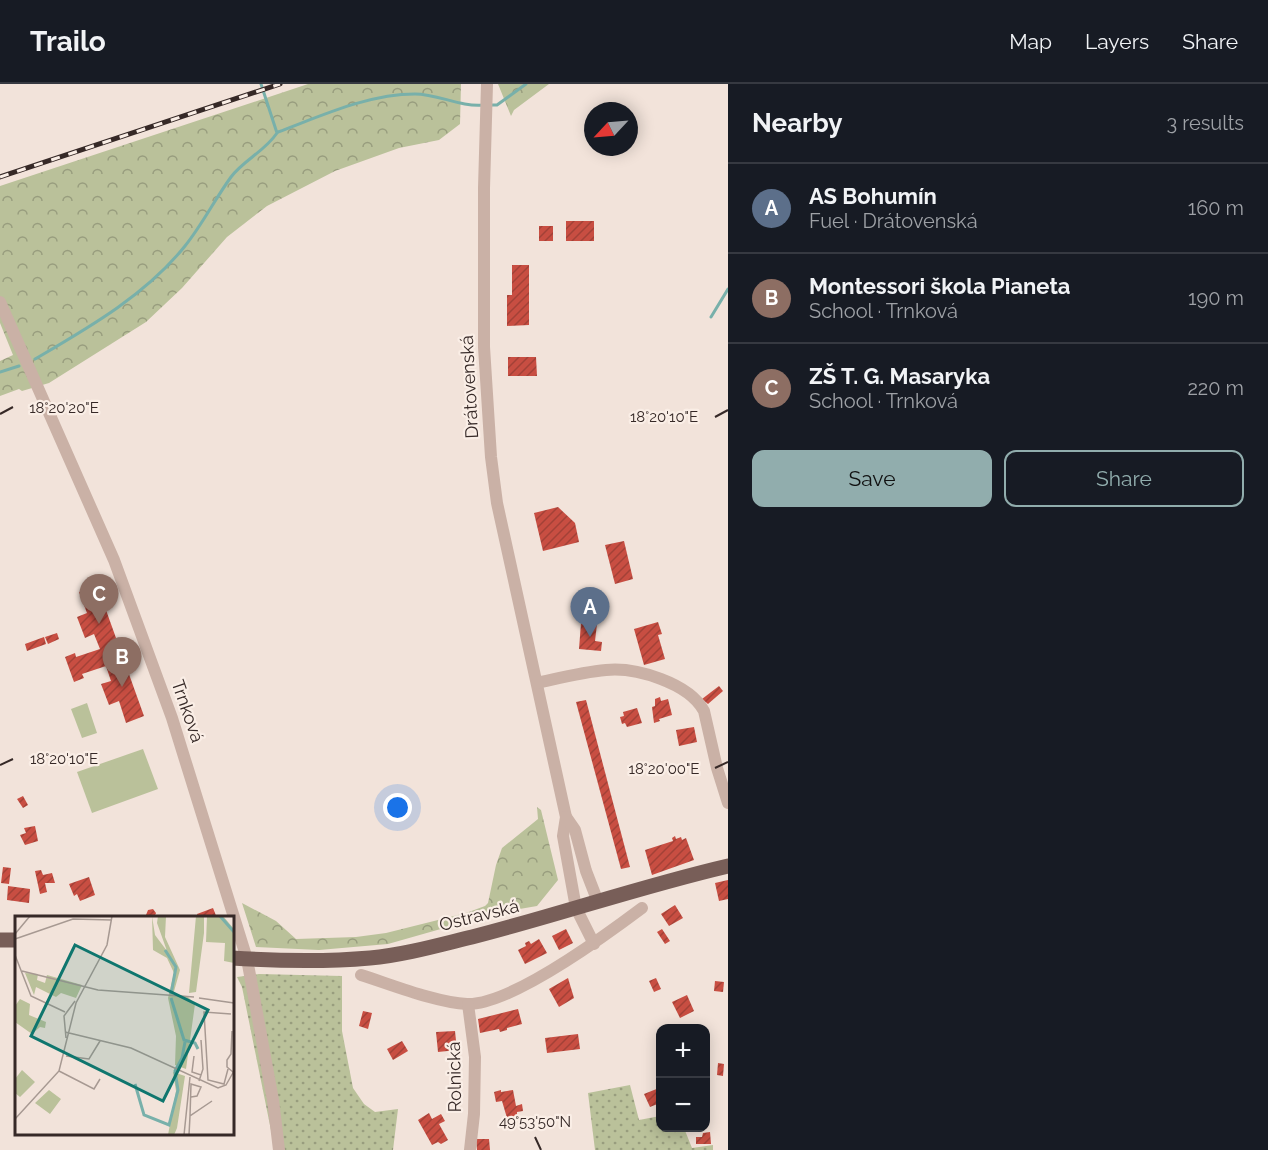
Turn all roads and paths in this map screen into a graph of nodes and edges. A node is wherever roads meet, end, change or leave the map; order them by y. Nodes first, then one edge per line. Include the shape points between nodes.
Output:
1 (487, 84) edge
2 (0, 302) edge
3 (537, 683) junction
4 (728, 803) edge
5 (566, 817) junction
6 (728, 866) edge
7 (598, 902) junction
8 (576, 908) junction
9 (642, 908) dead end
10 (228, 916) edge
11 (234, 937) edge
12 (594, 944) junction
13 (240, 958) edge
14 (361, 975) dead end
15 (468, 1004) junction
16 (279, 1150) edge
17 (470, 1150) edge

1 - 3 street, Drátovenská via 487,410 497,503
2 - 10 street, Trnková via 114,560 172,718
3 - 4 street via 607,670 642,674 686,691 704,711
3 - 5 street, Drátovenská
5 - 7 street, Drátovenská via 575,830
5 - 8 street, Drátovenská via 562,836
6 - 7 main road, Ostravská
7 - 8 main road, Ostravská
8 - 12 street, Drátovenská
8 - 13 main road, Ostravská via 439,945 370,958
9 - 12 street
11 - 13 street, Trnková
12 - 15 street via 513,991
13 - 16 street, Trnková via 273,1100
14 - 15 street
15 - 17 street, Rolnická via 475,1057

